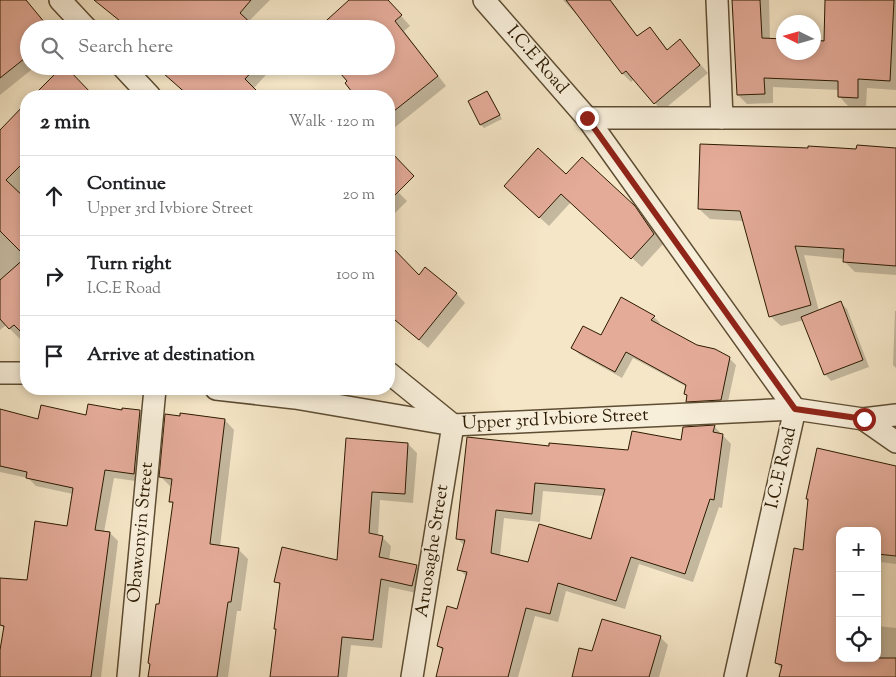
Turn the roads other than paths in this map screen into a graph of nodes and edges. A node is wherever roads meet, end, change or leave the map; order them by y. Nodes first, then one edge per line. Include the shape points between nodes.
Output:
1 (60, 0) edge
2 (484, 0) edge
3 (717, 0) edge
4 (79, 20) edge
5 (130, 75) edge
6 (144, 90) edge
7 (587, 118) junction
8 (722, 118) junction
9 (896, 118) edge
10 (20, 373) edge
11 (0, 374) edge
12 (395, 379) edge
13 (154, 395) edge
14 (269, 395) edge
15 (795, 409) junction
16 (896, 415) edge
17 (864, 419) junction
18 (454, 425) junction
19 (896, 442) edge
20 (128, 677) edge
21 (412, 677) edge
22 (735, 677) edge

1 - 4 street
2 - 7 street, I.C.E Road
3 - 8 street
5 - 6 street
7 - 8 street
7 - 15 street, I.C.E Road
8 - 9 street
10 - 11 street
12 - 18 street
13 - 20 street, Obawonyin Street
14 - 18 street, Upper 3rd Ivbiore Street
15 - 17 street, Upper 3rd Ivbiore Street
15 - 18 street, Upper 3rd Ivbiore Street
15 - 22 street, I.C.E Road
16 - 17 street, Upper 3rd Ivbiore Street
17 - 19 street
18 - 21 street, Aruosaghe Street

